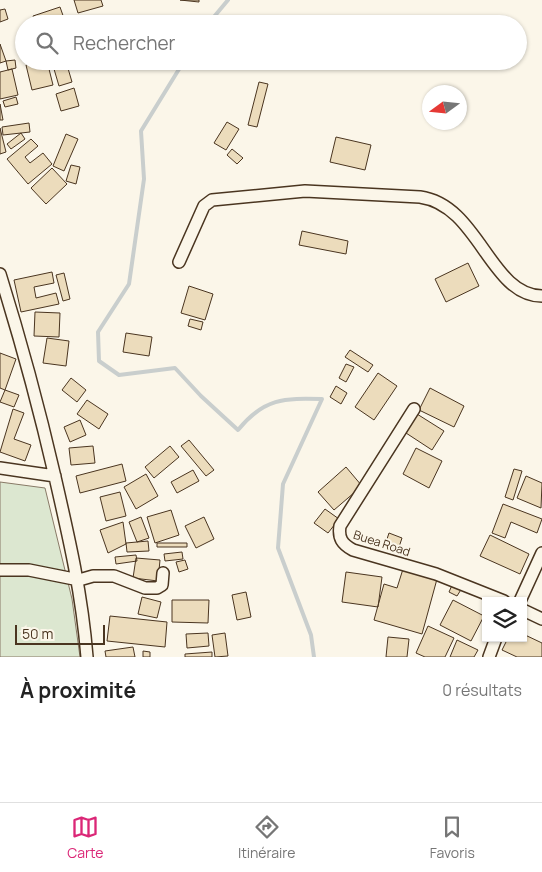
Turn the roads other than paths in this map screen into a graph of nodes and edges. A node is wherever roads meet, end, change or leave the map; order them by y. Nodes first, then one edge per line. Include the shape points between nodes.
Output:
1 (179, 262) dead end
2 (0, 274) edge
3 (542, 296) edge
4 (414, 409) dead end
5 (0, 468) edge
6 (55, 476) junction
7 (542, 553) edge
8 (0, 570) edge
9 (163, 573) dead end
10 (79, 580) junction
11 (494, 597) edge
12 (522, 597) edge
13 (527, 612) edge
14 (542, 619) edge
15 (495, 642) edge
16 (87, 657) edge
17 (489, 657) edge

1 - 3 street via 204,206 212,200 304,191 420,197 434,199 448,207 511,284 526,295
2 - 6 street via 31,375
4 - 11 street, Buea Road via 340,526 341,542 353,550 436,574
5 - 6 street
6 - 10 street
7 - 12 street
8 - 10 street via 29,570
9 - 10 street via 162,585 157,588 146,588 114,576
10 - 16 street
13 - 14 street
15 - 17 street

